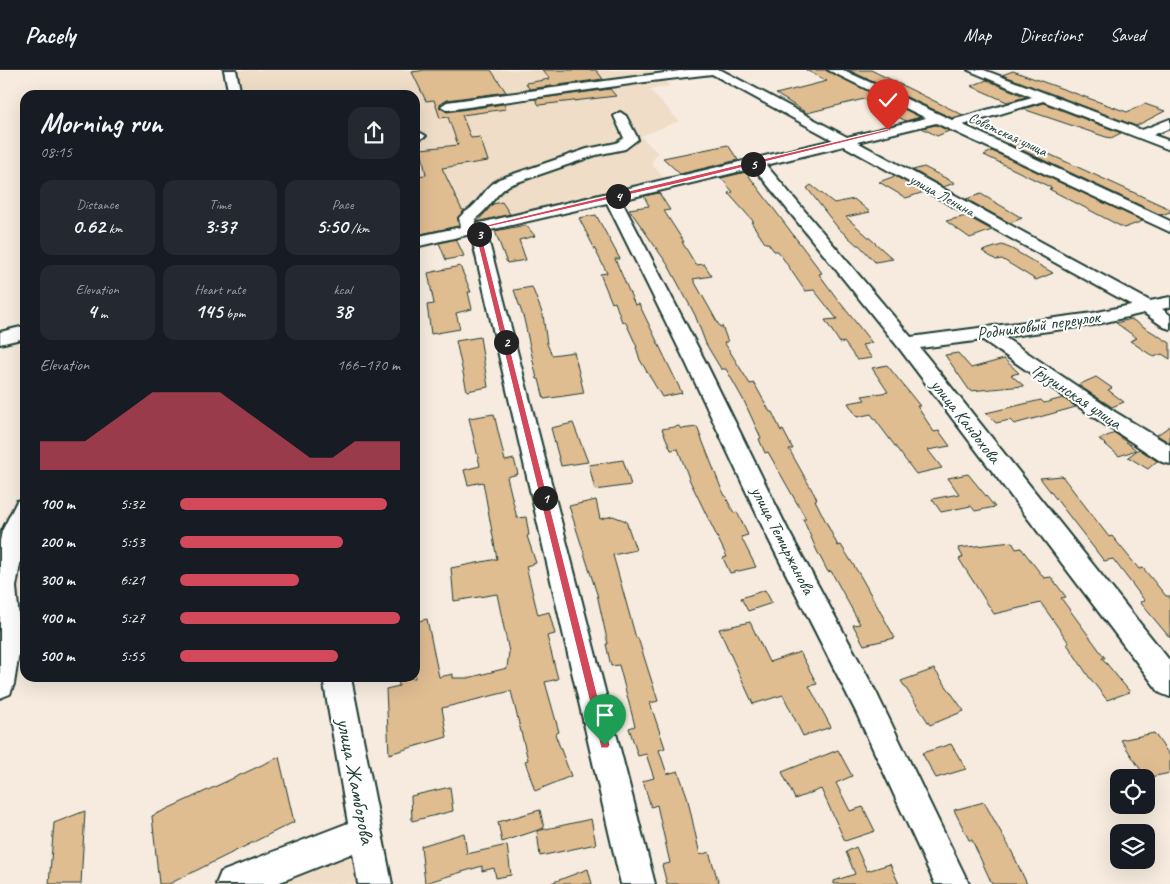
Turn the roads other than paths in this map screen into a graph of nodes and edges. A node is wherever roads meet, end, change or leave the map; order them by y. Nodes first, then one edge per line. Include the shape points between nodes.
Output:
1 (230, 70) edge
2 (712, 70) edge
3 (834, 70) edge
4 (974, 70) edge
5 (234, 90) edge
6 (1042, 97) junction
7 (447, 106) dead end
8 (620, 116) dead end
9 (936, 119) junction
10 (1170, 122) edge
11 (950, 125) junction
12 (1142, 136) junction
13 (844, 141) junction
14 (1170, 146) edge
15 (757, 163) junction
16 (612, 197) junction
17 (1170, 227) edge
18 (473, 229) junction
19 (420, 241) edge
20 (1170, 302) edge
21 (1145, 306) junction
22 (1170, 323) edge
23 (20, 333) edge
24 (986, 333) junction
25 (0, 338) edge
26 (906, 344) junction
27 (1170, 456) edge
28 (20, 518) edge
29 (338, 682) edge
30 (1170, 683) edge
31 (0, 684) edge
32 (366, 832) junction
33 (233, 884) edge
34 (375, 884) edge
35 (638, 884) edge
36 (952, 884) edge

1 - 5 street
2 - 7 street
2 - 13 street, улица Ленина
3 - 9 street, Советская улица
4 - 6 street
6 - 11 street
6 - 12 street
8 - 18 street via 631,138 620,146 592,152 504,182 493,189 478,210 467,218
9 - 11 street, Советская улица
9 - 13 street
10 - 12 street
11 - 17 street, Советская улица
12 - 14 street
13 - 15 street
13 - 21 street, улица Ленина
15 - 16 street
15 - 26 street, улица Кандохова
16 - 18 street
16 - 36 street, улица Темиржанова via 866,702
18 - 19 street
18 - 35 street via 554,536
20 - 21 street, Родниковый переулок
21 - 22 street, улица Ленина
21 - 24 street, Родниковый переулок via 1092,319
23 - 25 street
24 - 26 street, Родниковый переулок
24 - 27 street, Грузинская улица
26 - 30 street, улица Кандохова
28 - 31 street via 14,531 3,587 8,640
29 - 32 street, улица Жамборова
32 - 33 street
32 - 34 street, улица Жамборова

